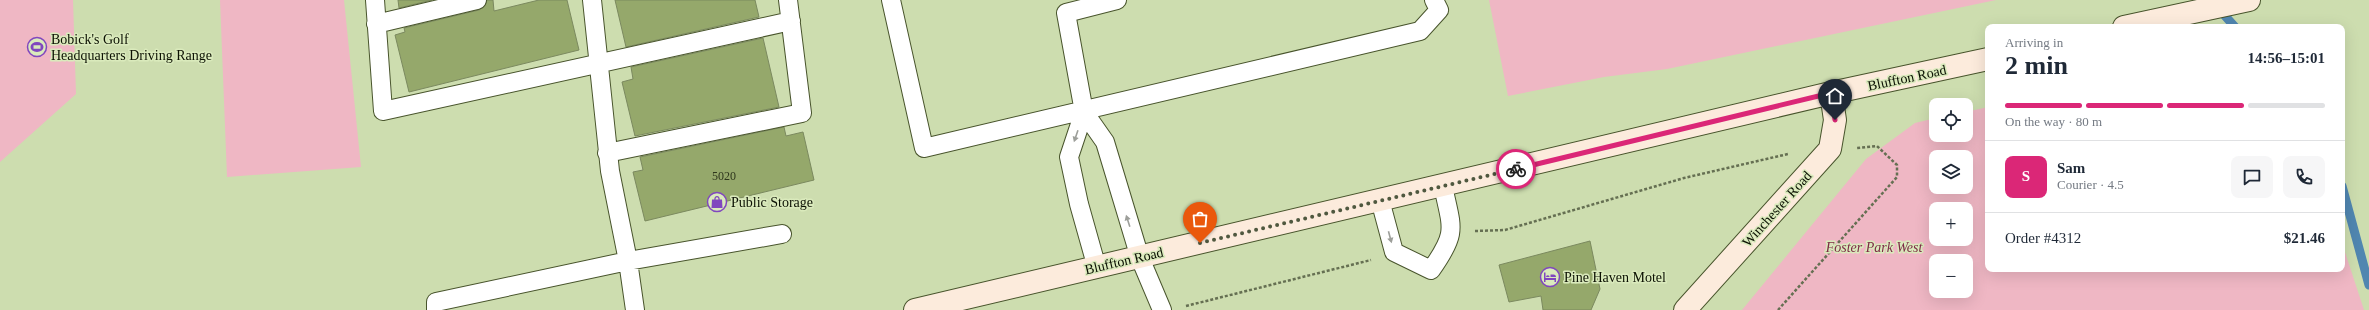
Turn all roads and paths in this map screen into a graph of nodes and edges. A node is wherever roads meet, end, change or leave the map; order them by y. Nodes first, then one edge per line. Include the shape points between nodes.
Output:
1 (374, 0) edge
2 (477, 0) edge
3 (592, 0) edge
4 (788, 0) edge
5 (891, 0) edge
6 (1117, 0) edge
7 (1434, 0) edge
8 (2249, 0) edge
9 (791, 21) junction
10 (376, 24) junction
11 (2137, 24) edge
12 (1985, 60) edge
13 (598, 64) junction
14 (1831, 93) junction
15 (1084, 112) junction
16 (1877, 146) dead end
17 (608, 153) junction
18 (1443, 186) junction
19 (1380, 200) junction
20 (782, 234) dead end
21 (1140, 258) junction
22 (628, 261) junction
23 (1097, 268) junction
24 (436, 310) edge
25 (635, 310) edge
26 (915, 310) edge
27 (1162, 310) edge
28 (1685, 310) edge
29 (1778, 310) edge

1 - 10 lane
2 - 10 lane
3 - 13 lane
4 - 9 lane
5 - 15 lane via 924,148
6 - 15 lane via 1066,13
7 - 15 lane via 1439,10 1420,31
8 - 11 main road
9 - 13 lane
9 - 17 lane via 802,113
10 - 13 lane via 383,111
12 - 14 main road, Bluffton Road via 1911,78
13 - 17 lane
14 - 18 main road, Bluffton Road
14 - 28 main road, Winchester Road via 1835,120 1830,149
21 -> 15 lane via 1105,142
15 -> 23 lane via 1069,157
16 - 29 path via 1897,165 1896,177
17 - 22 lane
18 - 19 main road, Bluffton Road
19 -> 18 lane via 1394,252 1432,270 1447,248 1452,232
19 - 21 main road, Bluffton Road
20 - 22 lane
21 - 23 main road, Bluffton Road
21 - 27 lane
22 - 24 lane via 436,302
22 - 25 lane
23 - 26 main road, Bluffton Road

